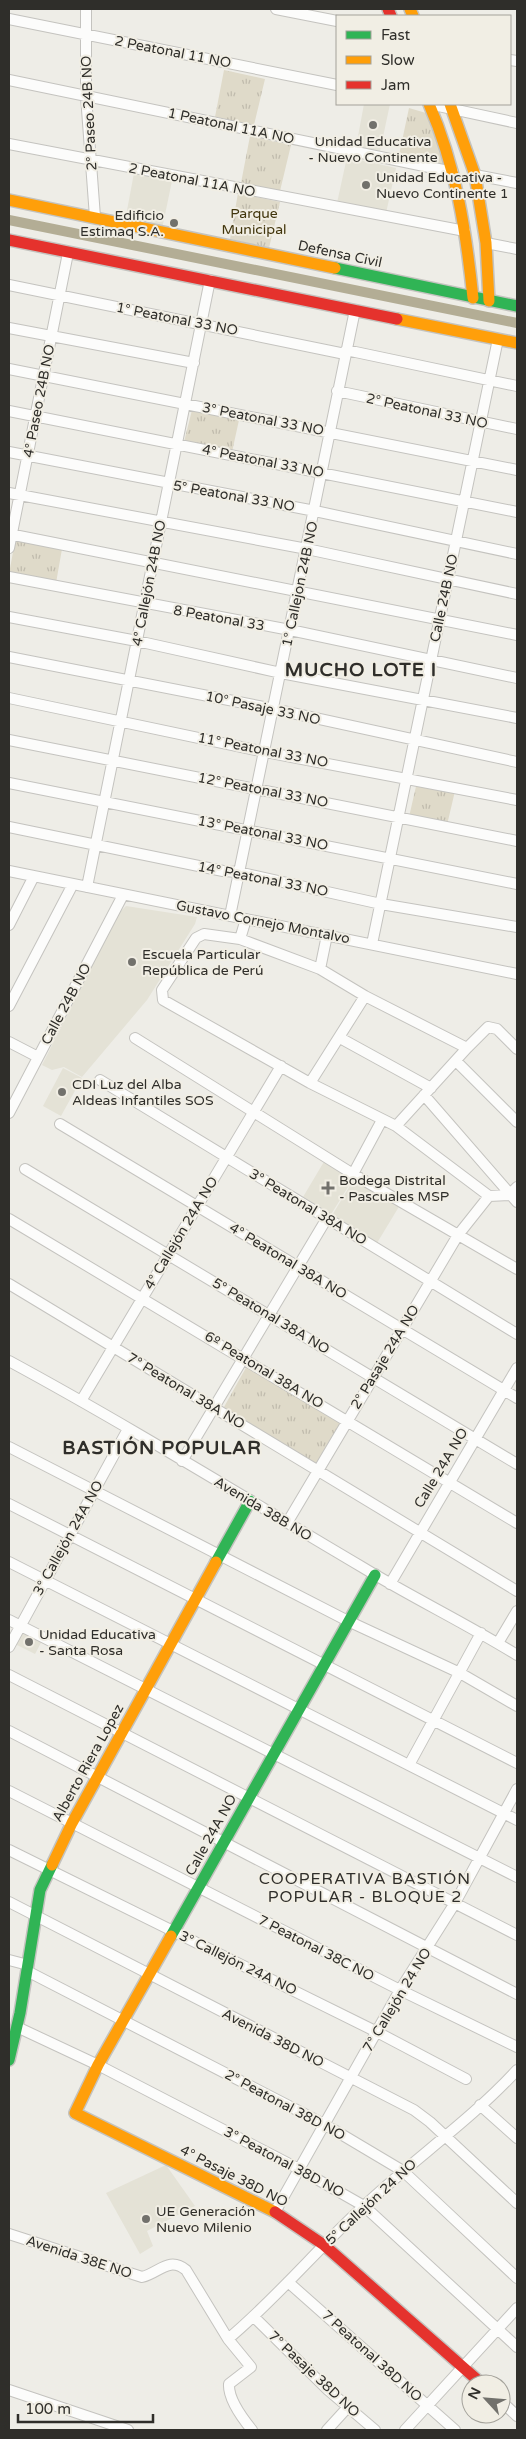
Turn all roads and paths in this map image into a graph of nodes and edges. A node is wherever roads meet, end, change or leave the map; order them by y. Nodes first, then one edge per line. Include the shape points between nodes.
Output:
1 (86, 9) edge
2 (276, 9) edge
3 (9, 19) edge
4 (336, 21) edge
5 (86, 34) junction
6 (9, 80) edge
7 (336, 85) edge
8 (86, 96) junction
9 (430, 105) edge
10 (432, 105) edge
11 (453, 112) edge
12 (517, 123) edge
13 (440, 126) junction
14 (9, 144) edge
15 (91, 161) junction
16 (453, 172) junction
17 (475, 175) junction
18 (517, 183) edge
19 (9, 200) edge
20 (95, 217) junction
21 (465, 231) junction
22 (9, 240) edge
23 (486, 243) junction
24 (517, 248) edge
25 (68, 253) junction
26 (210, 280) junction
27 (9, 285) edge
28 (60, 295) junction
29 (473, 298) junction
30 (488, 301) junction
31 (517, 306) edge
32 (355, 310) junction
33 (202, 323) junction
34 (9, 328) edge
35 (52, 337) junction
36 (498, 339) junction
37 (517, 343) edge
38 (346, 352) junction
39 (194, 363) junction
40 (9, 369) edge
41 (44, 376) junction
42 (490, 380) junction
43 (517, 386) edge
44 (337, 391) junction
45 (185, 403) junction
46 (9, 411) edge
47 (35, 417) junction
48 (480, 422) junction
49 (517, 429) edge
50 (330, 432) junction
51 (178, 444) junction
52 (9, 452) edge
53 (27, 456) junction
54 (472, 460) junction
55 (517, 470) edge
56 (323, 472) junction
57 (168, 484) junction
58 (9, 492) edge
59 (20, 495) junction
60 (464, 501) junction
61 (315, 511) junction
62 (517, 512) edge
63 (161, 523) junction
64 (10, 534) edge
65 (456, 541) junction
66 (9, 548) edge
67 (307, 550) junction
68 (517, 554) edge
69 (153, 563) junction
70 (9, 576) edge
71 (448, 580) junction
72 (299, 592) junction
73 (517, 594) edge
74 (144, 604) junction
75 (9, 617) edge
76 (439, 619) junction
77 (290, 630) junction
78 (517, 636) edge
79 (137, 641) junction
80 (9, 657) edge
81 (431, 660) junction
82 (281, 674) junction
83 (517, 678) edge
84 (128, 682) junction
85 (9, 698) edge
86 (423, 699) junction
87 (274, 710) junction
88 (517, 718) edge
89 (121, 721) junction
90 (9, 740) edge
91 (414, 740) junction
92 (266, 752) junction
93 (113, 760) junction
94 (517, 762) edge
95 (407, 778) junction
96 (9, 782) edge
97 (258, 789) junction
98 (517, 800) edge
99 (104, 802) junction
100 (399, 817) junction
101 (9, 827) edge
102 (250, 830) junction
103 (517, 841) edge
104 (95, 846) junction
105 (390, 858) junction
106 (9, 871) edge
107 (238, 872) junction
108 (34, 876) junction
109 (73, 884) junction
110 (517, 884) edge
111 (87, 887) junction
112 (123, 894) junction
113 (381, 904) junction
114 (230, 916) junction
115 (246, 919) junction
116 (9, 925) edge
117 (517, 927) edge
118 (328, 935) junction
119 (240, 940) junction
120 (372, 944) junction
121 (320, 969) junction
122 (517, 974) edge
123 (365, 996) junction
124 (9, 1006) edge
125 (135, 1038) dead end
126 (340, 1038) junction
127 (9, 1042) edge
128 (467, 1048) junction
129 (517, 1049) edge
130 (38, 1058) junction
131 (456, 1061) junction
132 (280, 1066) junction
133 (100, 1080) dead end
134 (310, 1083) junction
135 (427, 1091) junction
136 (9, 1113) edge
137 (252, 1113) junction
138 (382, 1120) junction
139 (517, 1122) edge
140 (60, 1124) dead end
141 (396, 1126) junction
142 (226, 1157) junction
143 (25, 1169) dead end
144 (353, 1174) junction
145 (517, 1187) edge
146 (509, 1195) junction
147 (489, 1196) junction
148 (517, 1202) edge
149 (197, 1206) junction
150 (9, 1218) edge
151 (327, 1218) junction
152 (458, 1235) junction
153 (168, 1255) junction
154 (298, 1267) junction
155 (517, 1269) edge
156 (430, 1281) junction
157 (9, 1284) edge
158 (142, 1298) junction
159 (269, 1315) junction
160 (402, 1329) junction
161 (517, 1334) edge
162 (113, 1347) junction
163 (243, 1358) junction
164 (9, 1361) edge
165 (517, 1368) edge
166 (373, 1377) junction
167 (504, 1390) junction
168 (517, 1398) edge
169 (81, 1401) junction
170 (214, 1408) junction
171 (348, 1420) junction
172 (128, 1428) junction
173 (476, 1439) junction
174 (9, 1447) edge
175 (182, 1461) junction
176 (517, 1464) edge
177 (318, 1470) junction
178 (450, 1482) junction
179 (94, 1491) junction
180 (250, 1501) junction
181 (9, 1504) edge
182 (287, 1523) junction
183 (517, 1523) edge
184 (421, 1532) junction
185 (70, 1534) junction
186 (220, 1555) junction
187 (9, 1562) edge
188 (375, 1575) junction
189 (45, 1580) junction
190 (390, 1584) junction
191 (517, 1590) edge
192 (196, 1598) junction
193 (517, 1611) edge
194 (9, 1620) edge
195 (348, 1621) junction
196 (20, 1626) junction
197 (481, 1633) junction
198 (171, 1644) junction
199 (498, 1644) junction
200 (9, 1647) edge
201 (517, 1655) edge
202 (324, 1664) junction
203 (460, 1674) junction
204 (9, 1675) edge
205 (146, 1690) junction
206 (517, 1706) edge
207 (298, 1709) junction
208 (434, 1720) junction
209 (9, 1731) edge
210 (122, 1733) junction
211 (273, 1754) junction
212 (517, 1763) edge
213 (409, 1765) junction
214 (97, 1777) junction
215 (517, 1789) edge
216 (9, 1791) edge
217 (248, 1797) junction
218 (505, 1814) junction
219 (517, 1820) edge
220 (72, 1822) junction
221 (224, 1842) junction
222 (9, 1850) edge
223 (480, 1858) junction
224 (48, 1869) junction
225 (517, 1877) edge
226 (198, 1888) junction
227 (9, 1902) edge
228 (455, 1903) junction
229 (35, 1914) junction
230 (173, 1932) junction
231 (517, 1935) edge
232 (428, 1947) junction
233 (9, 1960) edge
234 (27, 1968) junction
235 (149, 1975) junction
236 (400, 1990) junction
237 (517, 1994) edge
238 (14, 2012) edge
239 (123, 2021) junction
240 (17, 2027) junction
241 (376, 2032) junction
242 (517, 2047) edge
243 (9, 2060) edge
244 (98, 2065) junction
245 (517, 2070) edge
246 (351, 2078) junction
247 (466, 2079) dead end
248 (480, 2105) junction
249 (75, 2110) joint
250 (324, 2124) junction
251 (445, 2136) junction
252 (517, 2138) edge
253 (299, 2169) junction
254 (403, 2171) junction
255 (517, 2203) edge
256 (364, 2206) junction
257 (275, 2212) junction
258 (9, 2234) edge
259 (324, 2245) junction
260 (517, 2278) edge
261 (288, 2282) junction
262 (517, 2308) edge
263 (254, 2317) junction
264 (498, 2329) junction
265 (228, 2338) junction
266 (517, 2347) edge
267 (463, 2367) junction
268 (471, 2374) edge
269 (9, 2390) edge
270 (428, 2405) junction
271 (348, 2407) junction
272 (102, 2426) edge
273 (128, 2430) edge
274 (252, 2430) edge
275 (327, 2430) edge
276 (375, 2430) edge
277 (405, 2430) edge
278 (456, 2430) edge

1 - 5 street, 2° Paseo 24B NO
2 - 4 street
3 - 5 street, 2 Peatonal 11 NO
5 - 7 street, 2 Peatonal 11 NO
5 - 8 street, 2° Paseo 24B NO
6 - 8 street, 1 Peatonal 11A NO
8 - 15 street, 2° Paseo 24B NO
8 - 16 street, 1 Peatonal 11A NO
9 - 13 street
10 - 11 street
11 - 12 street
11 - 13 street via 441,120
11 - 17 street
13 - 16 street
14 - 15 street, 2 Peatonal 11A NO
15 - 20 street, 2° Paseo 24B NO
15 - 21 street, 2 Peatonal 11A NO
16 - 21 street
17 - 18 street
17 - 23 street
19 - 20 street, Defensa Civil
20 - 29 street, Defensa Civil
21 - 29 street
22 - 25 street
23 - 24 street
23 - 30 street
25 - 26 street
25 - 28 street, 4° Paseo 24B NO
26 - 32 street
26 - 33 street, 4° Callejón 24B NO
27 - 28 street, 1° Peatonal 33 NO
28 - 33 street, 1° Peatonal 33 NO
28 - 35 street, 4° Paseo 24B NO
29 - 30 street, Defensa Civil
30 - 31 street, Defensa Civil
32 - 36 street
32 - 38 street, 1° Callejon 24B NO
33 - 38 street, 1° Peatonal 33 NO
33 - 39 street, 4° Callejón 24B NO
34 - 35 street
35 - 39 street
35 - 41 street, 4° Paseo 24B NO
36 - 37 street
36 - 42 street, Calle 24B NO
38 - 42 street, 1° Peatonal 33 NO
38 - 44 street, 1° Callejon 24B NO
39 - 45 street, 4° Callejón 24B NO
40 - 41 street, 3° Peatonal 33 NO
41 - 45 street, 3° Peatonal 33 NO
41 - 47 street, 4° Paseo 24B NO
42 - 43 street, 1° Peatonal 33 NO
42 - 48 street, Calle 24B NO
44 - 48 street, 2° Peatonal 33 NO
44 - 50 street, 1° Callejon 24B NO
45 - 50 street, 3° Peatonal 33 NO
45 - 51 street, 4° Callejón 24B NO
46 - 47 street, 4° Peatonal 33 NO
47 - 51 street, 4° Peatonal 33 NO
47 - 53 street, 4° Paseo 24B NO
48 - 49 street, 2° Peatonal 33 NO
48 - 54 street, Calle 24B NO
50 - 54 street, 3° Peatonal 33 NO
50 - 56 street, 1° Callejon 24B NO
51 - 56 street, 4° Peatonal 33 NO
51 - 57 street, 4° Callejón 24B NO
52 - 53 street, 5° Peatonal 33 NO
53 - 57 street, 5° Peatonal 33 NO
53 - 59 street, 4° Paseo 24B NO
54 - 55 street, 3° Peatonal 33 NO
54 - 60 street, Calle 24B NO
56 - 60 street, 4° Peatonal 33 NO
56 - 61 street, 1° Callejon 24B NO
57 - 61 street, 5° Peatonal 33 NO
57 - 63 street, 4° Callejón 24B NO
58 - 59 street
59 - 63 street
59 - 64 street, 4° Paseo 24B NO
60 - 62 street, 4° Peatonal 33 NO
60 - 65 street, Calle 24B NO
61 - 65 street, 5° Peatonal 33 NO
61 - 67 street, 1° Callejon 24B NO
63 - 67 street
63 - 69 street, 4° Callejón 24B NO
64 - 66 street, 4° Paseo 24B NO
64 - 69 street
65 - 68 street, 5° Peatonal 33 NO
65 - 71 street, Calle 24B NO
67 - 71 street
67 - 72 street, 1° Callejon 24B NO
69 - 72 street
69 - 74 street, 4° Callejón 24B NO
70 - 74 street, 8 Peatonal 33
71 - 73 street
71 - 76 street, Calle 24B NO
72 - 76 street
72 - 77 street, 1° Callejon 24B NO
74 - 77 street, 8 Peatonal 33
74 - 79 street, 4° Callejón 24B NO
75 - 79 street
76 - 78 street
76 - 81 street, Calle 24B NO
77 - 81 street, 8 Peatonal 33
77 - 82 street, 1° Callejon 24B NO
79 - 82 street
79 - 84 street, 4° Callejón 24B NO
80 - 84 street, 10° Pasaje 33 NO
81 - 83 street, 8 Peatonal 33
81 - 86 street, Calle 24B NO
82 - 86 street
82 - 87 street, 1° Callejon 24B NO
84 - 87 street, 10° Pasaje 33 NO
84 - 89 street, 4° Callejón 24B NO
85 - 89 street, 11° Peatonal 33 NO
86 - 88 street
86 - 91 street, Calle 24B NO
87 - 91 street, 10° Pasaje 33 NO
87 - 92 street, 1° Callejon 24B NO
89 - 92 street, 11° Peatonal 33 NO
89 - 93 street, 4° Callejón 24B NO
90 - 93 street, 12° Peatonal 33 NO
91 - 94 street, 10° Pasaje 33 NO
91 - 95 street, Calle 24B NO
92 - 95 street, 11° Peatonal 33 NO
92 - 97 street, 1° Callejon 24B NO
93 - 97 street, 12° Peatonal 33 NO
93 - 99 street, 4° Callejón 24B NO
95 - 98 street, 11° Peatonal 33 NO
95 - 100 street, Calle 24B NO
96 - 99 street, 13° Peatonal 33 NO
97 - 100 street, 12° Peatonal 33 NO
97 - 102 street, 1° Callejon 24B NO
99 - 102 street, 13° Peatonal 33 NO
99 - 104 street, 4° Callejón 24B NO
100 - 103 street, 12° Peatonal 33 NO
100 - 105 street, Calle 24B NO
101 - 104 street, 14° Peatonal 33 NO
102 - 105 street, 13° Peatonal 33 NO
102 - 107 street, 1° Callejon 24B NO
104 - 107 street, 14° Peatonal 33 NO
104 - 111 street, 4° Callejón 24B NO
105 - 110 street, 13° Peatonal 33 NO
105 - 113 street, Calle 24B NO
106 - 108 street, Gustavo Cornejo Montalvo
107 - 113 street, 14° Peatonal 33 NO
107 - 114 street, 1° Callejon 24B NO
108 - 109 street, Gustavo Cornejo Montalvo
108 - 116 street
109 - 111 street, Gustavo Cornejo Montalvo
109 - 124 street
111 - 112 street, Gustavo Cornejo Montalvo
112 - 114 street, Gustavo Cornejo Montalvo
112 - 130 street, Calle 24B NO
113 - 117 street, 14° Peatonal 33 NO
113 - 120 street, Calle 24B NO
114 - 115 street, Gustavo Cornejo Montalvo
115 - 118 street, Gustavo Cornejo Montalvo
115 - 119 street
118 - 120 street, Gustavo Cornejo Montalvo
118 - 121 street
119 - 121 street
119 - 132 street via 199,935 162,990 163,1000
120 - 122 street, Gustavo Cornejo Montalvo
121 - 123 street
123 - 126 street
123 - 128 street
125 - 137 street
126 - 134 street
126 - 135 street
127 - 130 street
128 - 129 street via 488,1027 497,1029
128 - 131 street
130 - 136 street, Calle 24B NO
131 - 135 street
131 - 139 street
132 - 134 street
132 - 137 street, 4° Callejón 24A NO
133 - 142 street, 3° Peatonal 38A NO
134 - 138 street
135 - 141 street
135 - 146 street
137 - 142 street, 4° Callejón 24A NO
137 - 144 street
138 - 141 street
138 - 144 street
140 - 149 street, 4° Peatonal 38A NO
141 - 147 street
142 - 149 street, 4° Callejón 24A NO
142 - 151 street, 3° Peatonal 38A NO
143 - 153 street, 5° Peatonal 38A NO
144 - 152 street
145 - 146 street
146 - 147 street
146 - 148 street
147 - 152 street, 2° Pasaje 24A NO
149 - 153 street, 4° Callejón 24A NO
149 - 154 street, 4° Peatonal 38A NO
150 - 158 street, 6º Peatonal 38A NO
151 - 154 street
151 - 156 street, 3° Peatonal 38A NO
152 - 155 street
152 - 156 street, 2° Pasaje 24A NO
153 - 158 street, 4° Callejón 24A NO
153 - 159 street, 5° Peatonal 38A NO
154 - 159 street
154 - 160 street, 4° Peatonal 38A NO
156 - 160 street, 2° Pasaje 24A NO
156 - 161 street, 3° Peatonal 38A NO
157 - 162 street, 7° Peatonal 38A NO
158 - 162 street, 4° Callejón 24A NO
158 - 163 street, 6º Peatonal 38A NO
159 - 163 street
159 - 166 street, 5° Peatonal 38A NO
160 - 166 street, 2° Pasaje 24A NO
160 - 167 street, 4° Peatonal 38A NO
162 - 169 street, 4° Callejón 24A NO
162 - 170 street, 7° Peatonal 38A NO
163 - 170 street
163 - 171 street, 6º Peatonal 38A NO
164 - 169 street, Avenida 38B NO
165 - 167 street, Calle 24A NO
166 - 171 street, 2° Pasaje 24A NO
166 - 173 street, 5° Peatonal 38A NO
167 - 168 street, 4° Peatonal 38A NO
167 - 173 street, Calle 24A NO
169 - 172 street, Avenida 38B NO
170 - 175 street
170 - 177 street, 7° Peatonal 38A NO
171 - 177 street, 2° Pasaje 24A NO
171 - 178 street, 6º Peatonal 38A NO
172 - 175 street, Avenida 38B NO
172 - 179 street, 3° Callejón 24A NO
173 - 176 street, 5° Peatonal 38A NO
173 - 178 street, Calle 24A NO
174 - 179 street
175 - 180 street, Avenida 38B NO
177 - 182 street, 2° Pasaje 24A NO
177 - 184 street, 7° Peatonal 38A NO
178 - 183 street, 6º Peatonal 38A NO
178 - 184 street, Calle 24A NO
179 - 185 street, 3° Callejón 24A NO
179 - 186 street
180 - 182 street, Avenida 38B NO
180 - 186 street, Alberto Riera Lopez
181 - 185 street
182 - 188 street, Avenida 38B NO
184 - 190 street, Calle 24A NO
184 - 191 street, 7° Peatonal 38A NO
185 - 189 street, 3° Callejón 24A NO
185 - 192 street
186 - 192 street, Alberto Riera Lopez
186 - 195 street
187 - 189 street
188 - 190 street, Avenida 38B NO
188 - 195 street, Calle 24A NO
189 - 196 street, 3° Callejón 24A NO
189 - 198 street
190 - 197 street, Avenida 38B NO
192 - 198 street, Alberto Riera Lopez
192 - 202 street
193 - 199 street
194 - 196 street
195 - 202 street, Calle 24A NO
195 - 203 street
196 - 200 street, 3° Callejón 24A NO
196 - 205 street
197 - 199 street, Avenida 38B NO
197 - 203 street
198 - 205 street, Alberto Riera Lopez
198 - 207 street
199 - 201 street, Avenida 38B NO
202 - 207 street, Calle 24A NO
202 - 208 street
203 - 206 street
203 - 208 street
204 - 210 street
205 - 210 street, Alberto Riera Lopez
205 - 211 street
207 - 211 street, Calle 24A NO
207 - 213 street
208 - 212 street
208 - 213 street
209 - 214 street
210 - 214 street, Alberto Riera Lopez
210 - 217 street
211 - 217 street, Calle 24A NO
211 - 223 street
213 - 218 street
214 - 220 street, Alberto Riera Lopez
214 - 221 street
215 - 218 street, 7° Callejón 24 NO
216 - 220 street, 7 Peatonal 38C NO
217 - 221 street, Calle 24A NO
217 - 228 street
218 - 219 street
218 - 223 street, 7° Callejón 24 NO
220 - 224 street, Alberto Riera Lopez
220 - 226 street, 7 Peatonal 38C NO
221 - 226 street, Calle 24A NO
221 - 232 street
222 - 224 street, 3° Callejón 24A NO
223 - 225 street
223 - 228 street, 7° Callejón 24 NO
224 - 229 street, Alberto Riera Lopez
224 - 230 street, 3° Callejón 24A NO
226 - 230 street, Calle 24A NO
226 - 236 street, 7 Peatonal 38C NO
227 - 229 street, Avenida 38D NO
228 - 231 street
228 - 232 street, 7° Callejón 24 NO
229 - 234 street, Alberto Riera Lopez
229 - 235 street, Avenida 38D NO
230 - 235 street, Calle 24A NO
230 - 241 street, 3° Callejón 24A NO
232 - 236 street, 7° Callejón 24 NO
232 - 237 street
233 - 234 street, 2° Peatonal 38D NO
234 - 238 street, Alberto Riera Lopez
234 - 239 street, 2° Peatonal 38D NO
235 - 239 street, Calle 24A NO
235 - 246 street, Avenida 38D NO
236 - 241 street, 7° Callejón 24 NO
236 - 242 street, 7 Peatonal 38C NO
238 - 240 street, Alberto Riera Lopez
239 - 244 street, Calle 24A NO
239 - 250 street, 2° Peatonal 38D NO
240 - 243 street, Alberto Riera Lopez
240 - 244 street, 3° Peatonal 38D NO
241 - 246 street, 7° Callejón 24 NO
241 - 247 street, 3° Callejón 24A NO
244 - 249 street, Calle 24A NO
244 - 253 street, 3° Peatonal 38D NO
245 - 248 street, 5° Callejón 24 NO
246 - 250 street, 7° Callejón 24 NO
246 - 251 street, Avenida 38D NO via 414,2110
248 - 251 street, 5° Callejón 24 NO
248 - 252 street
249 - 257 street, 4° Pasaje 38D NO via 78,2115
250 - 253 street, 7° Callejón 24 NO
250 - 254 street, 2° Peatonal 38D NO
251 - 254 street, 5° Callejón 24 NO
251 - 255 street, Avenida 38D NO
253 - 256 street, 3° Peatonal 38D NO
253 - 257 street, 7° Callejón 24 NO
254 - 256 street, 5° Callejón 24 NO
254 - 260 street, 2° Peatonal 38D NO
256 - 259 street, 5° Callejón 24 NO
256 - 264 street, 3° Peatonal 38D NO
257 - 259 street, 4° Pasaje 38D NO
258 - 265 street, Avenida 38E NO via 142,2277 171,2264 179,2264 186,2270
259 - 261 street, 5° Callejón 24 NO
259 - 267 street, 4° Pasaje 38D NO
261 - 263 street, 5° Callejón 24 NO
261 - 270 street, 7 Peatonal 38D NO
262 - 264 street
263 - 265 street, 5° Callejón 24 NO
263 - 271 street, 7° Pasaje 38D NO
264 - 266 street, 3° Peatonal 38D NO
264 - 267 street
265 - 274 street, Avenida 38E NO via 251,2367 229,2384 229,2390
267 - 268 street, 4° Pasaje 38D NO
267 - 270 street
269 - 272 street
270 - 277 street
270 - 278 street, 7 Peatonal 38D NO
271 - 275 street
271 - 276 street, 7° Pasaje 38D NO
272 - 273 street

